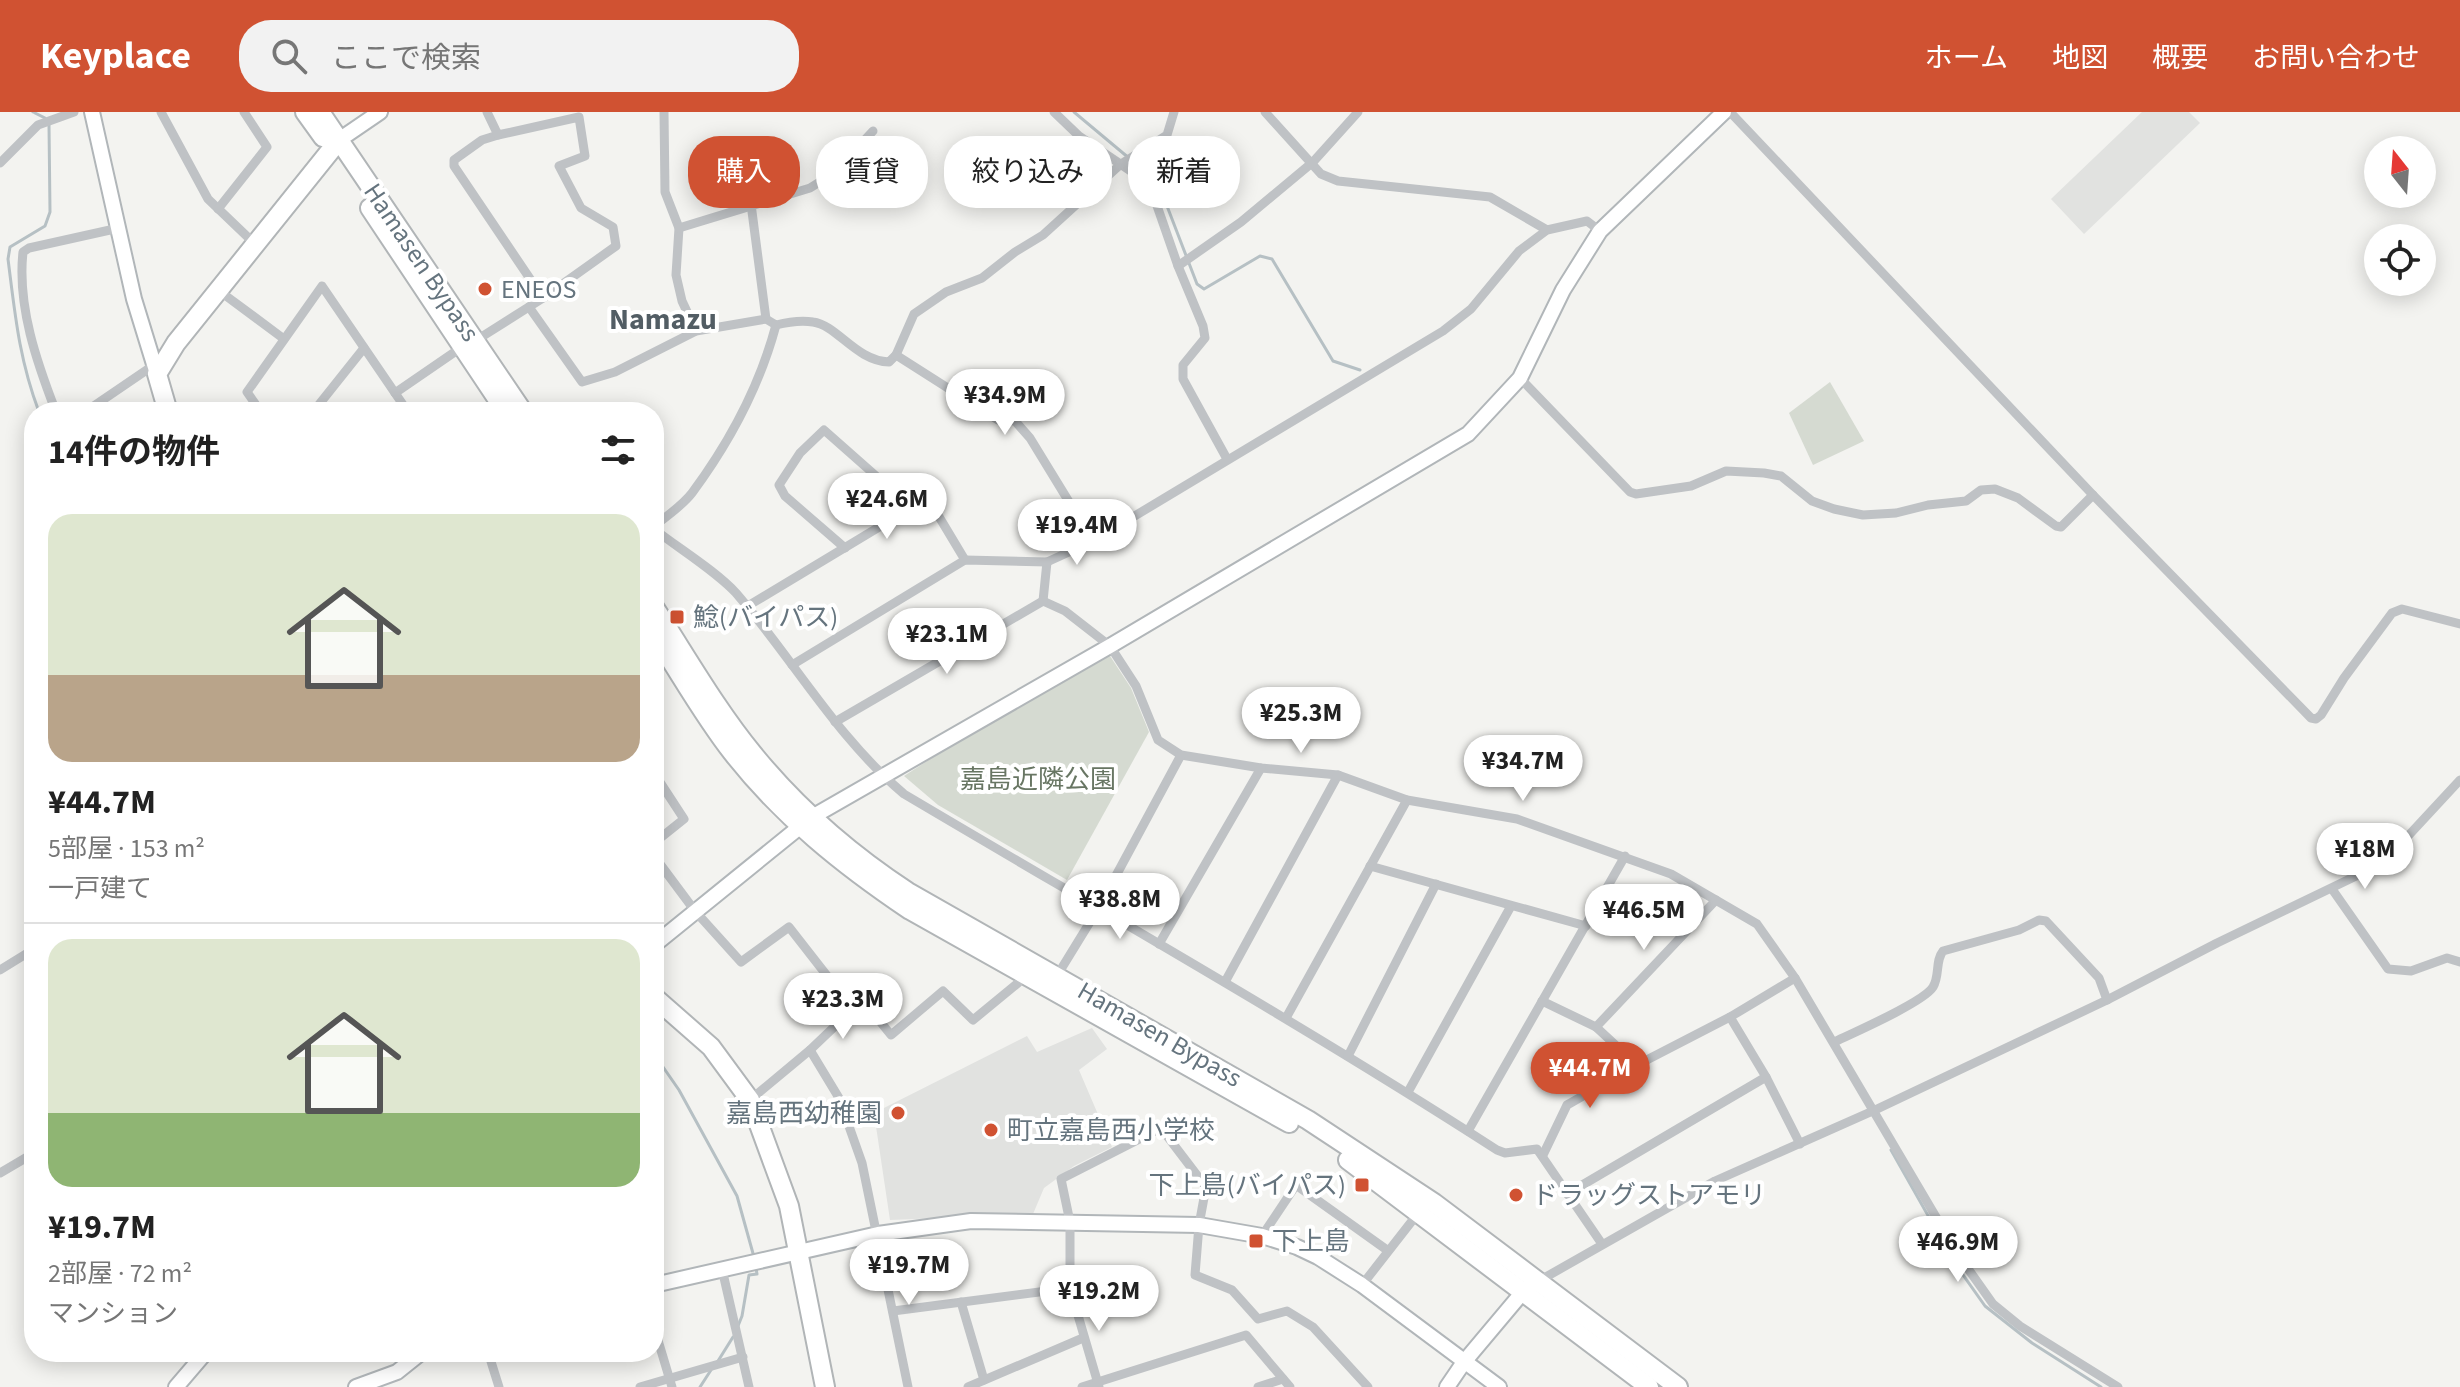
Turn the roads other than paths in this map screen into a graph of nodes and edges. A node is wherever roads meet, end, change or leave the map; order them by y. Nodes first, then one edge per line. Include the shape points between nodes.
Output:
1 (74, 112) edge
2 (92, 112) edge
3 (161, 112) edge
4 (244, 112) edge
5 (305, 112) edge
6 (320, 112) edge
7 (380, 112) edge
8 (487, 112) edge
9 (664, 112) edge
10 (1054, 112) edge
11 (1174, 112) edge
12 (1265, 112) edge
13 (1358, 112) edge
14 (1727, 112) edge
15 (873, 131) dead end
16 (498, 135) junction
17 (336, 145) junction
18 (1313, 162) junction
19 (0, 163) edge
20 (1121, 164) junction
21 (800, 191) edge
22 (739, 208) edge
23 (752, 208) edge
24 (218, 209) junction
25 (119, 228) junction
26 (679, 228) junction
27 (1547, 230) junction
28 (1600, 231) junction
29 (255, 244) junction
30 (1178, 266) junction
31 (218, 290) junction
32 (543, 298) junction
33 (529, 307) junction
34 (766, 319) junction
35 (776, 325) junction
36 (696, 331) junction
37 (284, 339) junction
38 (468, 344) junction
39 (364, 348) junction
40 (896, 355) junction
41 (156, 370) junction
42 (1520, 378) junction
43 (395, 393) junction
44 (52, 402) edge
45 (102, 402) edge
46 (165, 402) edge
47 (254, 402) edge
48 (321, 402) edge
49 (401, 402) edge
50 (500, 402) edge
51 (515, 402) edge
52 (1227, 459) junction
53 (2093, 495) junction
54 (910, 506) junction
55 (664, 519) edge
56 (664, 536) edge
57 (1093, 541) junction
58 (845, 548) junction
59 (965, 560) junction
60 (1047, 562) junction
61 (1043, 601) junction
62 (746, 607) junction
63 (664, 622) edge
64 (2460, 624) edge
65 (1110, 646) junction
66 (664, 649) edge
67 (792, 665) junction
68 (835, 722) junction
69 (1181, 755) junction
70 (1261, 768) junction
71 (1338, 775) junction
72 (883, 777) junction
73 (2460, 780) edge
74 (664, 788) edge
75 (1407, 800) junction
76 (806, 822) junction
77 (664, 835) edge
78 (1625, 856) junction
79 (1370, 866) junction
80 (664, 869) edge
81 (1436, 884) junction
82 (2332, 889) junction
83 (1716, 900) junction
84 (1511, 906) junction
85 (1098, 909) junction
86 (695, 911) junction
87 (1586, 926) junction
88 (664, 937) edge
89 (1159, 944) junction
90 (24, 955) edge
91 (2460, 962) edge
92 (0, 970) edge
93 (1795, 978) junction
94 (1225, 982) junction
95 (1018, 983) dead end
96 (1053, 983) junction
97 (2107, 1000) junction
98 (1542, 1001) junction
99 (664, 1006) edge
100 (853, 1009) junction
101 (1730, 1017) junction
102 (1286, 1018) junction
103 (1596, 1027) junction
104 (1834, 1042) junction
105 (810, 1050) junction
106 (1348, 1056) junction
107 (1637, 1065) junction
108 (1766, 1077) junction
109 (1408, 1092) junction
110 (750, 1100) junction
111 (1875, 1110) junction
112 (1468, 1131) junction
113 (1800, 1144) junction
114 (1543, 1155) junction
115 (24, 1159) edge
116 (0, 1173) edge
117 (1567, 1194) junction
118 (1427, 1208) junction
119 (1070, 1222) junction
120 (1199, 1225) junction
121 (878, 1234) junction
122 (1262, 1236) junction
123 (1602, 1244) junction
124 (1387, 1250) junction
125 (798, 1252) junction
126 (722, 1269) junction
127 (664, 1283) edge
128 (1362, 1285) junction
129 (1529, 1287) junction
130 (1070, 1288) junction
131 (961, 1302) junction
132 (893, 1311) junction
133 (1083, 1338) junction
134 (743, 1357) junction
135 (664, 1360) edge
136 (197, 1362) edge
137 (410, 1362) edge
138 (491, 1362) edge
139 (1464, 1362) junction
140 (984, 1380) junction
141 (671, 1383) edge
142 (1287, 1383) edge
143 (1098, 1384) edge
144 (176, 1387) edge
145 (356, 1387) edge
146 (499, 1387) edge
147 (640, 1387) edge
148 (749, 1387) edge
149 (825, 1387) edge
150 (908, 1387) edge
151 (968, 1387) edge
152 (1082, 1387) edge
153 (1258, 1387) edge
154 (1368, 1387) edge
155 (1447, 1387) edge
156 (1499, 1387) edge
157 (1649, 1387) edge
158 (1678, 1387) edge
159 (2118, 1387) edge

1 - 19 street via 38,125
2 - 25 street
3 - 24 street
4 - 24 street via 267,147
5 - 17 highway, Hamasen Bypass
6 - 17 highway, Hamasen Bypass
7 - 17 street
8 - 16 street
9 - 26 street via 665,192
10 - 20 street
11 - 20 street via 1167,135
12 - 18 street
13 - 18 street
14 - 28 street
14 - 53 street
15 - 21 street via 834,173
16 - 32 street via 482,140 454,160 454,166
16 - 32 street via 579,117 585,156 559,166 581,208 613,227 616,246
17 - 29 highway
17 - 38 highway, Hamasen Bypass
18 - 27 street via 1321,174 1338,181 1490,197
18 - 30 street
20 - 30 street via 1138,176 1155,200
20 - 40 street via 1043,235 982,278 946,292 914,314
22 - 26 street
23 - 34 street
24 - 29 street
25 - 41 street
25 - 44 street via 23,252 20,278 32,348
26 - 36 street via 676,275
27 - 28 street via 1587,221
27 - 52 street via 1519,251 1471,309 1443,331
28 - 42 street via 1563,290
29 - 31 highway
30 - 52 street via 1205,338 1183,365 1183,379
31 - 37 street
31 - 41 highway
32 - 33 street
33 - 36 street via 582,382 615,372
33 - 38 street
34 - 35 street
34 - 36 street
35 - 40 street via 816,322 875,362 889,362
35 - 55 street via 758,379 732,431 691,494
37 - 39 street via 322,286
37 - 47 street via 247,392
38 - 43 street
38 - 50 highway, Hamasen Bypass
38 - 51 highway, Hamasen Bypass
39 - 43 street
39 - 48 street
40 - 57 street via 998,420 1015,421
41 - 45 street
41 - 46 highway
42 - 53 street via 1636,494 1691,486 1726,471 1764,473 1781,476 1812,501 1863,515 1966,501 1981,490 1995,489 2061,527
42 - 65 street via 1468,434
43 - 49 street
52 - 57 street
53 - 64 street via 2311,718 2321,715 2392,613 2402,609
54 - 58 street
54 - 58 street via 824,430 800,453 779,485
54 - 59 street via 924,500 932,505
56 - 62 street
57 - 60 street
58 - 62 street
59 - 60 street
59 - 67 street
60 - 61 street
61 - 65 street
61 - 68 street
62 - 67 street
63 - 76 highway, Hamasen Bypass via 753,755
65 - 69 street via 1136,686 1158,740
65 - 72 street
66 - 76 highway, Hamasen Bypass via 760,786
67 - 68 street
68 - 72 street
69 - 70 street
69 - 85 street
70 - 71 street
70 - 89 street
71 - 75 street
71 - 94 street
72 - 76 street
72 - 85 street
73 - 82 street via 2383,863
74 - 77 street via 684,819
75 - 78 street via 1517,819
75 - 79 street
76 - 86 street
76 - 96 highway, Hamasen Bypass via 859,875 910,910
78 - 83 street
78 - 87 street
79 - 81 street
79 - 102 street
80 - 86 street
81 - 84 street
81 - 106 street
82 - 91 street via 2388,969 2411,971 2447,958
82 - 97 street
83 - 93 street via 1757,924
83 - 103 street
84 - 87 street
84 - 109 street
85 - 89 street
85 - 96 street
86 - 88 street
86 - 100 street via 741,962 789,927
87 - 98 street
89 - 94 street
90 - 92 street
93 - 101 street
93 - 104 street
94 - 102 street
95 - 100 street via 973,1020 943,991 891,1035 866,1004
96 - 118 highway, Hamasen Bypass
97 - 104 street via 2099,978 2046,921 2039,920 1943,951 1932,990
97 - 111 street
98 - 103 street
98 - 112 street
99 - 110 highway via 711,1047
100 - 105 street
101 - 107 street
101 - 108 street
102 - 106 street
103 - 107 street
104 - 111 street
105 - 110 street
105 - 121 street via 839,1098 862,1163
106 - 109 street
107 - 114 street via 1567,1105
108 - 113 street
108 - 117 street
109 - 112 street
110 - 125 highway via 789,1206
111 - 113 street
111 - 159 street via 1959,1256 1993,1304
112 - 114 street via 1505,1153 1531,1148
113 - 123 street via 1715,1181
114 - 117 street
115 - 116 street
117 - 123 street
118 - 124 street
118 - 129 highway, Hamasen Bypass
119 - 120 street
119 - 120 street via 1061,1179 1161,1128 1206,1187
119 - 121 street via 971,1221
119 - 130 street
120 - 122 street
120 - 154 street via 1195,1275 1232,1290 1258,1319 1287,1311 1313,1327
121 - 125 street
121 - 132 street
122 - 124 street via 1296,1185
122 - 128 street via 1318,1257
123 - 129 street
124 - 128 street
125 - 126 street
125 - 149 highway
126 - 127 street
126 - 134 street
128 - 139 street
129 - 139 street
129 - 157 highway, Hamasen Bypass
129 - 158 highway, Hamasen Bypass
130 - 131 street
130 - 133 street
131 - 132 street
131 - 140 street
132 - 150 street
133 - 140 street
133 - 143 street
134 - 141 street
134 - 148 street
135 - 141 street
136 - 144 street
137 - 145 street
138 - 146 street
139 - 155 street
139 - 156 street
140 - 151 street
141 - 147 street
142 - 143 street via 1246,1335
142 - 153 street
143 - 152 street

